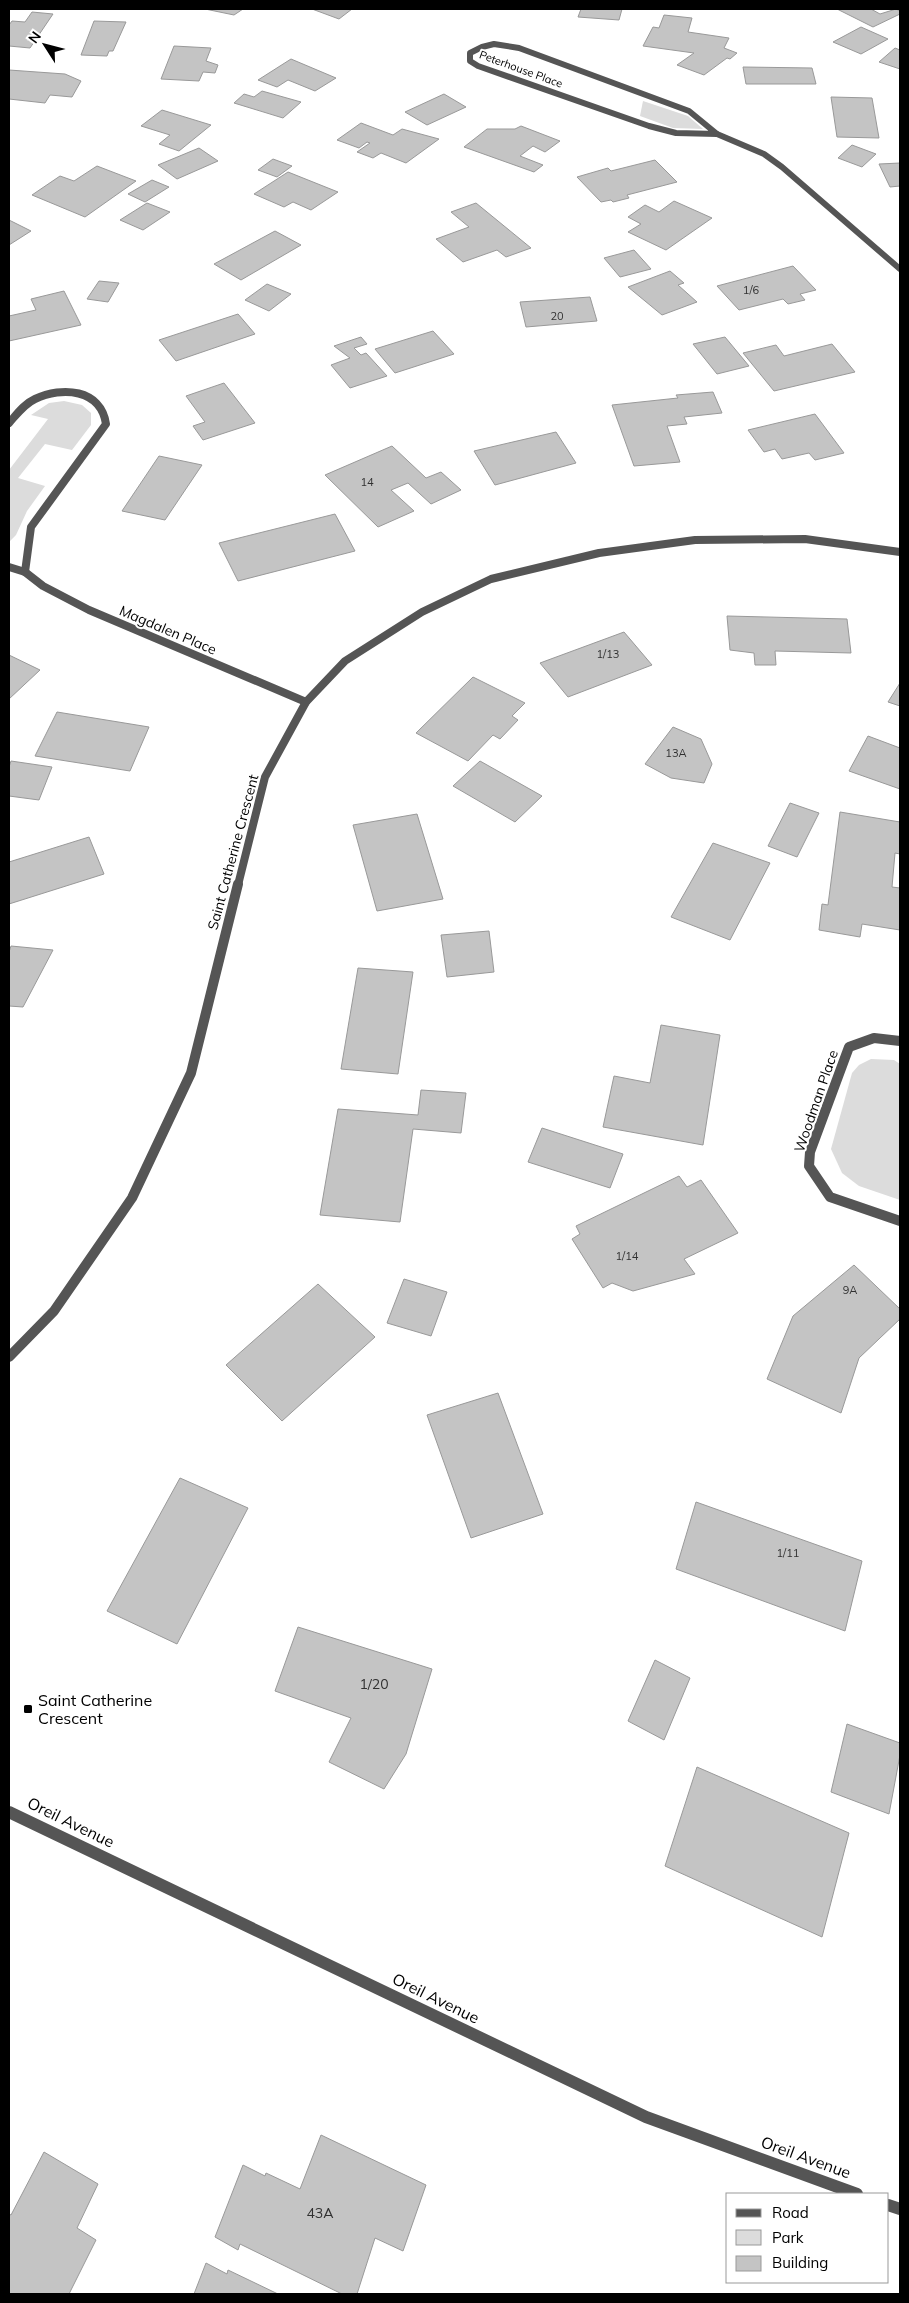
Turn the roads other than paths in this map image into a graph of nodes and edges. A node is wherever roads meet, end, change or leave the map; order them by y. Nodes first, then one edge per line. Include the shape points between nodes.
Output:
1 (717, 134) junction
2 (900, 269) edge
3 (9, 423) edge
4 (900, 552) edge
5 (9, 567) edge
6 (25, 572) junction
7 (306, 702) junction
8 (900, 1042) edge
9 (900, 1222) edge
10 (9, 1357) edge
11 (9, 1812) edge
12 (854, 2193) edge

1 - 1 street, Peterhouse Place via 676,132 649,126 478,66 470,61 470,53 481,45 498,43 519,48 689,112
1 - 2 street, Peterhouse Place via 764,154 782,167
3 - 6 street via 24,405 53,394 91,398 102,406 106,414 106,424 30,527
4 - 7 street, Saint Catherine Crescent via 805,539 695,540 599,554 491,579 422,612 345,661
5 - 6 street, Magdalen Place
6 - 7 street, Magdalen Place via 42,586 89,610
7 - 10 street, Saint Catherine Crescent via 265,777 192,1073 132,1198 54,1310
8 - 9 street, Woodman Place via 882,1036 849,1046 810,1152 809,1166 830,1197
11 - 12 street, Oreil Avenue via 646,2117

